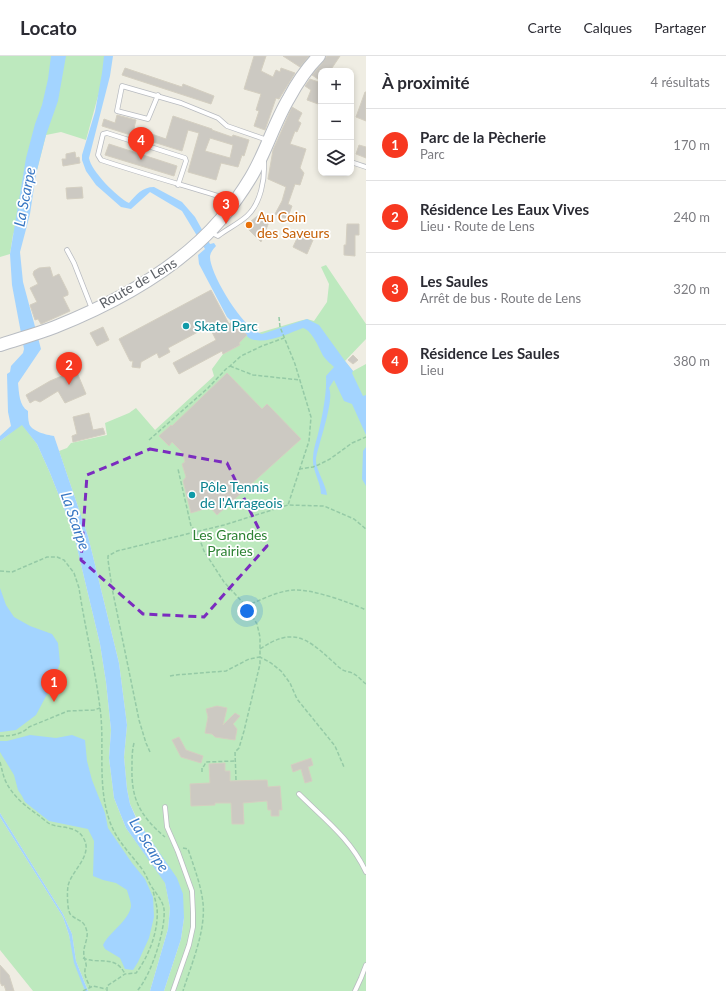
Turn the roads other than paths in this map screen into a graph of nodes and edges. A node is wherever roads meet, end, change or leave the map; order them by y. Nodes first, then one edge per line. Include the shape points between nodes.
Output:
1 (319, 56) edge
2 (158, 95) junction
3 (269, 141) junction
4 (263, 154) junction
5 (354, 163) edge
6 (366, 167) edge
7 (178, 185) junction
8 (234, 202) junction
9 (208, 236) junction
10 (67, 250) dead end
11 (92, 310) junction
12 (0, 345) edge
13 (299, 794) dead end
14 (165, 807) dead end
15 (366, 872) edge
16 (366, 965) edge
17 (173, 991) edge
18 (355, 991) edge

1 - 3 main road, Route de Lens via 289,98
2 - 2 lane via 122,86 117,110 148,119
2 - 3 lane via 218,118 227,126
3 - 4 main road, Route de Lens
4 - 8 main road, Route de Lens
4 - 9 lane via 263,183 254,207 242,220
5 - 6 lane
7 - 7 lane via 185,158 114,135 103,134 98,155 101,160
7 - 8 lane
8 - 9 main road, Route de Lens
9 - 11 main road, Route de Lens via 159,273
10 - 11 lane
11 - 12 main road, Route de Lens via 55,327
13 - 15 lane via 351,846
14 - 17 lane via 167,827 192,891 193,913 189,945
16 - 18 lane

